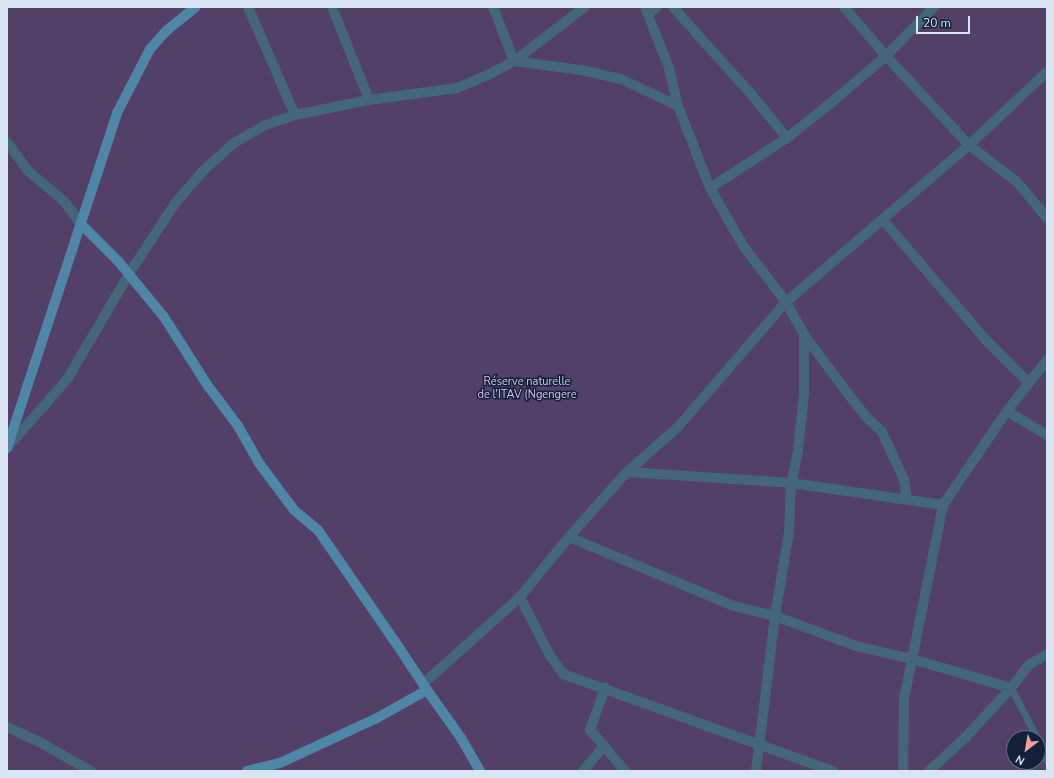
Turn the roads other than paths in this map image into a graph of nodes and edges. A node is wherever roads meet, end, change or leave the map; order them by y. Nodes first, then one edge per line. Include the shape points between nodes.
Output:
1 (196, 7) edge
2 (248, 7) edge
3 (332, 7) edge
4 (493, 7) edge
5 (585, 7) edge
6 (657, 7) edge
7 (673, 7) edge
8 (844, 7) edge
9 (934, 7) edge
10 (646, 11) edge
11 (886, 56) junction
12 (514, 61) junction
13 (1047, 72) edge
14 (370, 100) junction
15 (678, 106) junction
16 (295, 115) junction
17 (787, 138) junction
18 (7, 142) edge
19 (969, 145) junction
20 (710, 188) junction
21 (1047, 218) edge
22 (883, 220) junction
23 (81, 224) junction
24 (129, 274) junction
25 (786, 302) junction
26 (804, 335) junction
27 (1047, 360) edge
28 (1028, 382) junction
29 (1008, 411) junction
30 (1047, 435) edge
31 (7, 448) edge
32 (627, 472) junction
33 (792, 483) junction
34 (907, 499) junction
35 (943, 505) junction
36 (569, 537) junction
37 (520, 597) junction
38 (774, 616) junction
39 (1047, 654) edge
40 (912, 659) junction
41 (425, 687) junction
42 (605, 688) junction
43 (1011, 688) junction
44 (7, 727) edge
45 (1033, 730) edge
46 (760, 745) junction
47 (604, 746) junction
48 (281, 767) edge
49 (91, 771) edge
50 (247, 771) edge
51 (480, 771) edge
52 (582, 771) edge
53 (625, 771) edge
54 (756, 771) edge
55 (833, 771) edge
56 (903, 771) edge
57 (930, 771) edge

1 - 23 street via 150,49 134,76 117,113
2 - 16 street
3 - 14 street
4 - 12 street
5 - 12 street
6 - 10 street
7 - 17 street
8 - 11 street
9 - 11 street
10 - 15 street via 669,68
11 - 17 street
11 - 19 street
12 - 14 street via 457,88
12 - 15 street via 581,70 621,79
13 - 19 street
14 - 16 street
15 - 20 street
16 - 24 street via 263,126 240,140 204,171 176,202
17 - 20 street
18 - 23 street via 27,170 64,202
19 - 21 street via 1017,182
19 - 22 street
20 - 25 street via 744,247
22 - 25 street
22 - 28 street via 986,340
23 - 24 street
23 - 31 street
24 - 31 street via 68,378
24 - 41 street via 164,318 282,495 294,510 318,530
25 - 26 street
25 - 32 street via 678,427
26 - 33 street via 804,393
26 - 34 street via 858,406 882,432 904,480
27 - 28 street
28 - 29 street
29 - 30 street
29 - 35 street
32 - 33 street
32 - 36 street
33 - 34 street
33 - 38 street via 789,532
34 - 35 street
35 - 40 street
36 - 37 street
36 - 38 street via 734,606
37 - 41 street
37 - 42 street via 549,654 563,674
38 - 40 street via 856,646
38 - 46 street
39 - 43 street via 1030,664
40 - 43 street
40 - 56 street via 904,699
41 - 48 street via 377,718
41 - 51 street via 461,738
42 - 46 street
42 - 47 street via 590,730
43 - 45 lane
43 - 57 street via 966,737
44 - 49 street
46 - 54 street
46 - 55 street
47 - 52 street
47 - 53 street
48 - 50 street

